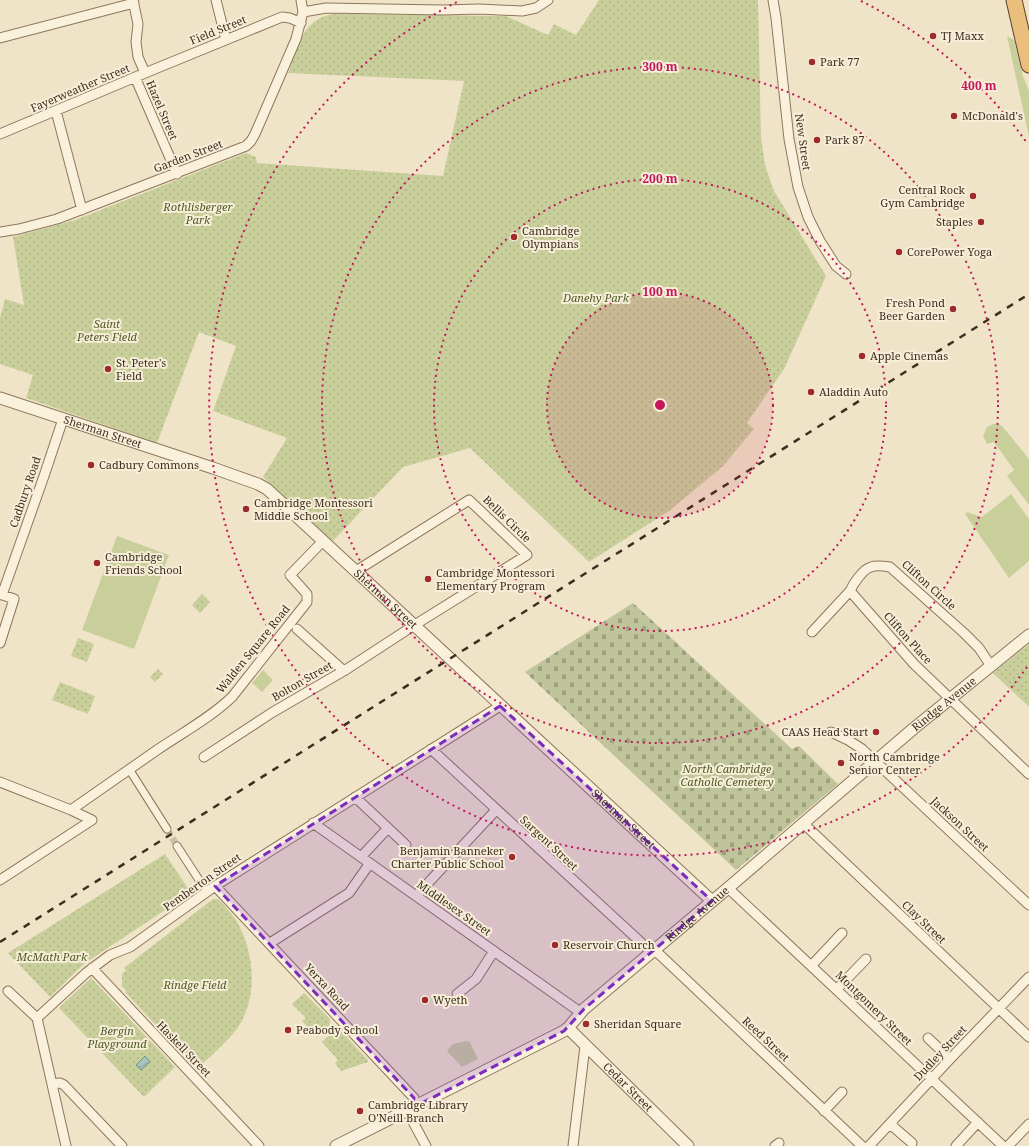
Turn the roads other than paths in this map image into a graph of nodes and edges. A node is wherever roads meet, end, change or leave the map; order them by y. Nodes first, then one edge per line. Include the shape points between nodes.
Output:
1 (216, 0) edge
2 (301, 0) edge
3 (548, 0) edge
4 (773, 0) edge
5 (1014, 0) edge
6 (1025, 0) edge
7 (133, 2) edge
8 (388, 4) edge
9 (479, 4) edge
10 (303, 12) junction
11 (1029, 19) edge
12 (301, 23) junction
13 (0, 38) edge
14 (226, 40) junction
15 (1029, 65) edge
16 (145, 73) junction
17 (135, 77) junction
18 (56, 111) junction
19 (0, 134) edge
20 (177, 174) junction
21 (82, 210) junction
22 (0, 232) edge
23 (846, 274) dead end
24 (0, 398) edge
25 (63, 419) junction
26 (323, 541) junction
27 (356, 571) junction
28 (850, 591) junction
29 (1, 594) edge
30 (413, 626) junction
31 (297, 629) dead end
32 (812, 632) dead end
33 (1029, 636) edge
34 (0, 643) edge
35 (991, 666) junction
36 (344, 671) junction
37 (950, 698) junction
38 (500, 706) junction
39 (831, 732) dead end
40 (431, 749) junction
41 (204, 757) dead end
42 (875, 761) junction
43 (129, 769) junction
44 (1029, 774) edge
45 (0, 782) edge
46 (355, 797) junction
47 (71, 810) junction
48 (496, 810) junction
49 (314, 823) junction
50 (803, 823) junction
51 (388, 828) junction
52 (167, 829) tunnel mouth
53 (406, 845) dead end
54 (177, 846) tunnel mouth
55 (362, 857) junction
56 (370, 863) junction
57 (0, 880) edge
58 (204, 886) dead end
59 (215, 886) junction
60 (728, 888) junction
61 (416, 896) junction
62 (712, 901) junction
63 (1029, 906) edge
64 (842, 933) dead end
65 (270, 943) junction
66 (494, 951) junction
67 (652, 951) junction
68 (866, 959) dead end
69 (812, 965) junction
70 (92, 968) junction
71 (1029, 977) edge
72 (837, 989) junction
73 (8, 991) dead end
74 (457, 994) dead end
75 (998, 1009) junction
76 (580, 1012) junction
77 (37, 1018) junction
78 (568, 1028) junction
79 (1029, 1037) edge
80 (928, 1038) dead end
81 (585, 1046) junction
82 (950, 1058) junction
83 (931, 1079) junction
84 (52, 1084) junction
85 (842, 1092) dead end
86 (412, 1108) junction
87 (824, 1111) junction
88 (978, 1122) junction
89 (890, 1124) junction
90 (1029, 1124) edge
91 (912, 1143) dead end
92 (66, 1146) edge
93 (122, 1146) edge
94 (259, 1146) edge
95 (336, 1146) edge
96 (426, 1146) edge
97 (573, 1146) edge
98 (688, 1146) edge
99 (862, 1146) edge
100 (869, 1146) edge
101 (956, 1146) edge
102 (1003, 1146) edge
103 (1008, 1146) edge

1 - 14 street
2 - 10 street, Garden Street
3 - 9 street via 536,8 522,11
4 - 23 street, New Street via 789,139 798,187 808,217 820,241 836,266
5 - 15 highway
6 - 11 highway
7 - 13 street
7 - 16 street, Fayerweather Street via 138,24 138,57
8 - 9 street via 443,10
8 - 10 street
10 - 12 street, Garden Street
12 - 14 street, Field Street via 282,17
12 - 20 street, Garden Street via 291,52 251,141 236,151
14 - 16 street, Field Street
16 - 17 street, Fayerweather Street
17 - 18 street, Fayerweather Street
17 - 20 street, Hazel Street
18 - 19 street, Fayerweather Street
18 - 21 street
20 - 21 street, Garden Street
21 - 22 street, Garden Street via 57,220
24 - 25 street, Sherman Street
25 - 26 street, Sherman Street via 258,484
25 - 29 street, Cadbury Road
26 - 27 street, Sherman Street
26 - 43 street, Walden Square Road via 290,575 307,594 307,602 246,680 221,707
27 - 30 street, Sherman Street
27 - 30 street, Bellis Circle via 469,500 528,555
28 - 32 street, Clifton Circle
28 - 35 street, Clifton Circle via 867,569 890,567 972,641
28 - 37 street, Clifton Place via 901,650
29 - 34 street via 14,599
30 - 36 street, Bolton Street
30 - 38 street, Sherman Street
31 - 36 street
33 - 35 street, Rindge Avenue
35 - 37 street, Rindge Avenue
36 - 41 street, Bolton Street via 273,712
37 - 42 street, Rindge Avenue
37 - 44 street, Clifton Place
38 - 40 street, Pemberton Street
38 - 62 street, Sherman Street
39 - 42 street, Jackson Street via 852,742
40 - 46 street, Pemberton Street
40 - 48 street, Sargent Street
42 - 50 street, Rindge Avenue
42 - 63 street, Jackson Street
43 - 47 street, Walden Square Road
43 - 52 street
45 - 47 street
46 - 49 street, Pemberton Street
46 - 51 street
47 - 57 street via 92,820
48 - 61 street
48 - 67 street, Sargent Street
49 - 55 street, Middlesex Street
49 - 59 street, Pemberton Street
50 - 60 street, Rindge Avenue
50 - 75 street, Clay Street
51 - 53 street
51 - 55 street
54 - 58 street
55 - 56 street, Middlesex Street
56 - 61 street, Middlesex Street
56 - 65 street via 349,893
59 - 65 street, Yerxa Road
59 - 70 street, Pemberton Street via 142,940 110,955
60 - 62 street, Rindge Avenue
60 - 69 street, Montgomery Street
61 - 66 street, Middlesex Street
62 - 67 street, Rindge Avenue
64 - 69 street
65 - 86 street, Yerxa Road via 414,1098
66 - 74 street via 476,979
66 - 76 street, Middlesex Street
67 - 76 street, Rindge Avenue
67 - 87 street, Reed Street via 659,954
68 - 72 street
69 - 72 street, Montgomery Street
70 - 77 street, Pemberton Street
70 - 94 street, Haskell Street
71 - 75 street, Dudley Street
72 - 83 street, Montgomery Street
73 - 77 street
75 - 79 street, Clay Street
75 - 82 street, Dudley Street
76 - 78 street, Rindge Avenue
77 - 84 street
78 - 81 street, Cedar Street
78 - 86 street, Rindge Avenue
80 - 82 street
81 - 97 street
81 - 98 street, Cedar Street
82 - 83 street, Dudley Street
83 - 88 street, Montgomery Street
83 - 89 street, Dudley Street
84 - 92 street
84 - 93 street via 64,1085
85 - 87 street
86 - 95 street, Rindge Avenue
86 - 96 street via 411,1118
87 - 99 street, Reed Street
88 - 101 street
88 - 102 street, Montgomery Street
89 - 91 street
89 - 100 street, Dudley Street
90 - 103 street

